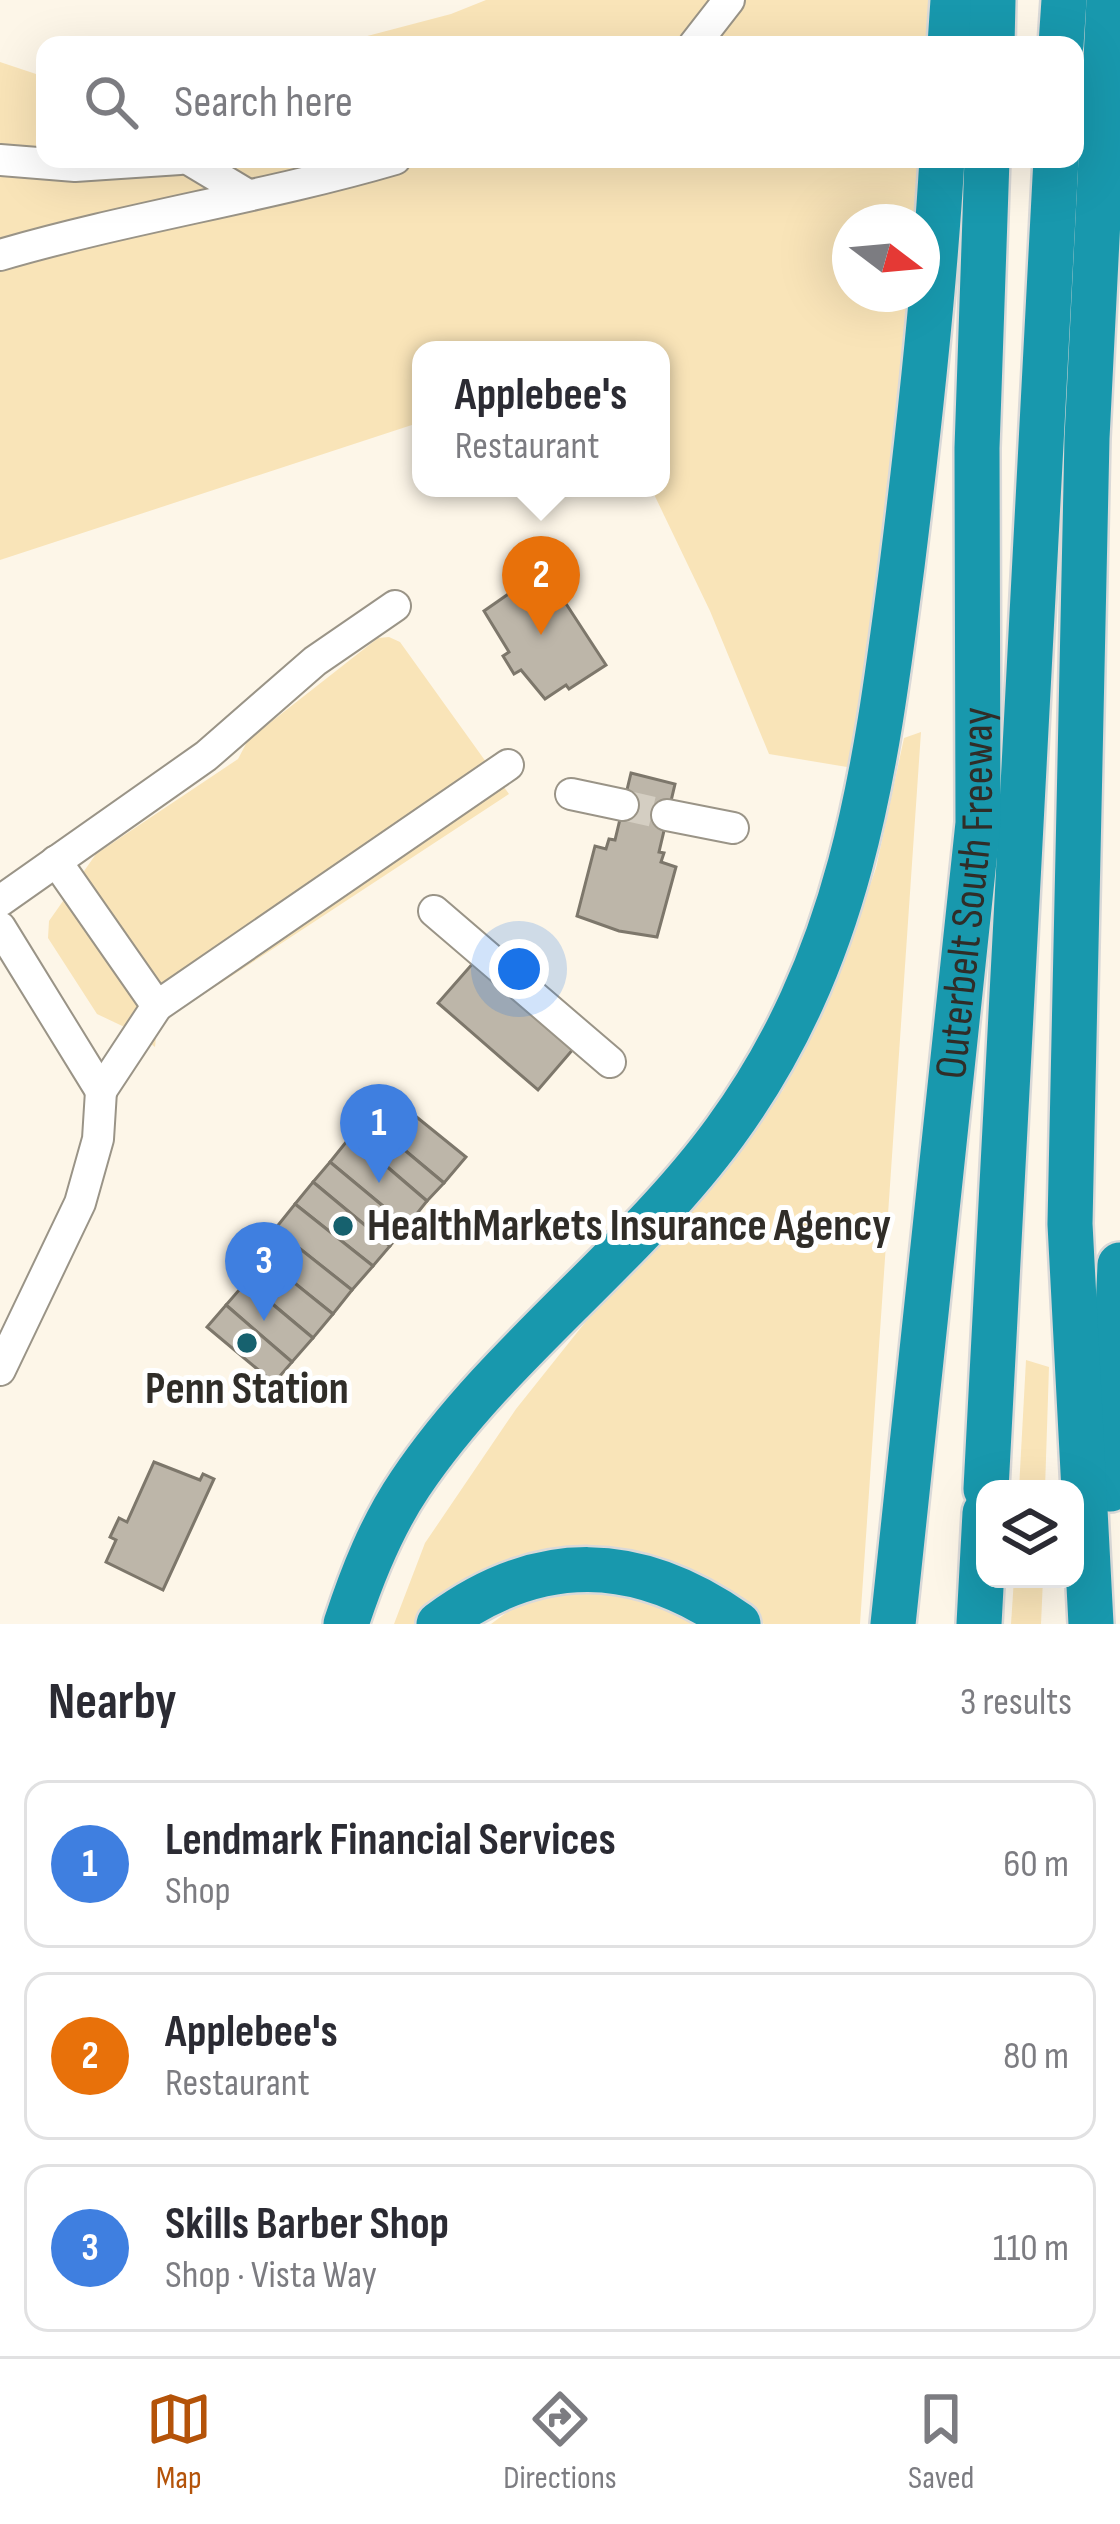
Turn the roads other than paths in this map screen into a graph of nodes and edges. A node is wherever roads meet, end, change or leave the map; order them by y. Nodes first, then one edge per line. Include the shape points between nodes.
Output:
1 (729, 0) edge
2 (953, 0) edge
3 (993, 0) edge
4 (1064, 0) edge
5 (1109, 0) edge
6 (701, 36) edge
7 (951, 36) edge
8 (992, 36) edge
9 (1062, 36) edge
10 (0, 160) edge
11 (36, 163) edge
12 (200, 168) edge
13 (358, 168) edge
14 (941, 168) edge
15 (987, 168) edge
16 (1056, 168) edge
17 (248, 195) junction
18 (0, 255) edge
19 (395, 606) dead end
20 (508, 765) dead end
21 (571, 794) dead end
22 (623, 805) tunnel mouth
23 (668, 814) tunnel mouth
24 (733, 828) dead end
25 (56, 861) junction
26 (0, 901) edge
27 (434, 911) dead end
28 (0, 927) edge
29 (157, 1006) junction
30 (610, 1062) dead end
31 (101, 1091) junction
32 (1120, 1265) edge
33 (0, 1370) edge
34 (986, 1480) edge
35 (981, 1588) edge
36 (346, 1624) edge
37 (439, 1624) edge
38 (738, 1624) edge
39 (893, 1624) edge
40 (979, 1624) edge
41 (1091, 1624) edge
42 (1104, 1624) edge

1 - 6 street
2 - 7 highway
3 - 8 highway
4 - 9 highway
5 - 41 highway via 1087,438 1070,1224
10 - 11 street
12 - 17 street
13 - 17 street
14 - 36 highway via 921,422 876,746 821,961 723,1134 456,1422 409,1485 371,1553
15 - 39 highway, Outerbelt South Freeway via 978,823
16 - 34 highway
17 - 18 street
19 - 25 street via 315,661 206,756
20 - 29 street
21 - 22 street
23 - 24 street
25 - 26 street
25 - 29 street
27 - 30 street
28 - 31 street
29 - 31 street
31 - 33 street via 91,1172
32 - 42 highway
35 - 40 highway
37 - 38 highway via 504,1586 602,1569 675,1585

